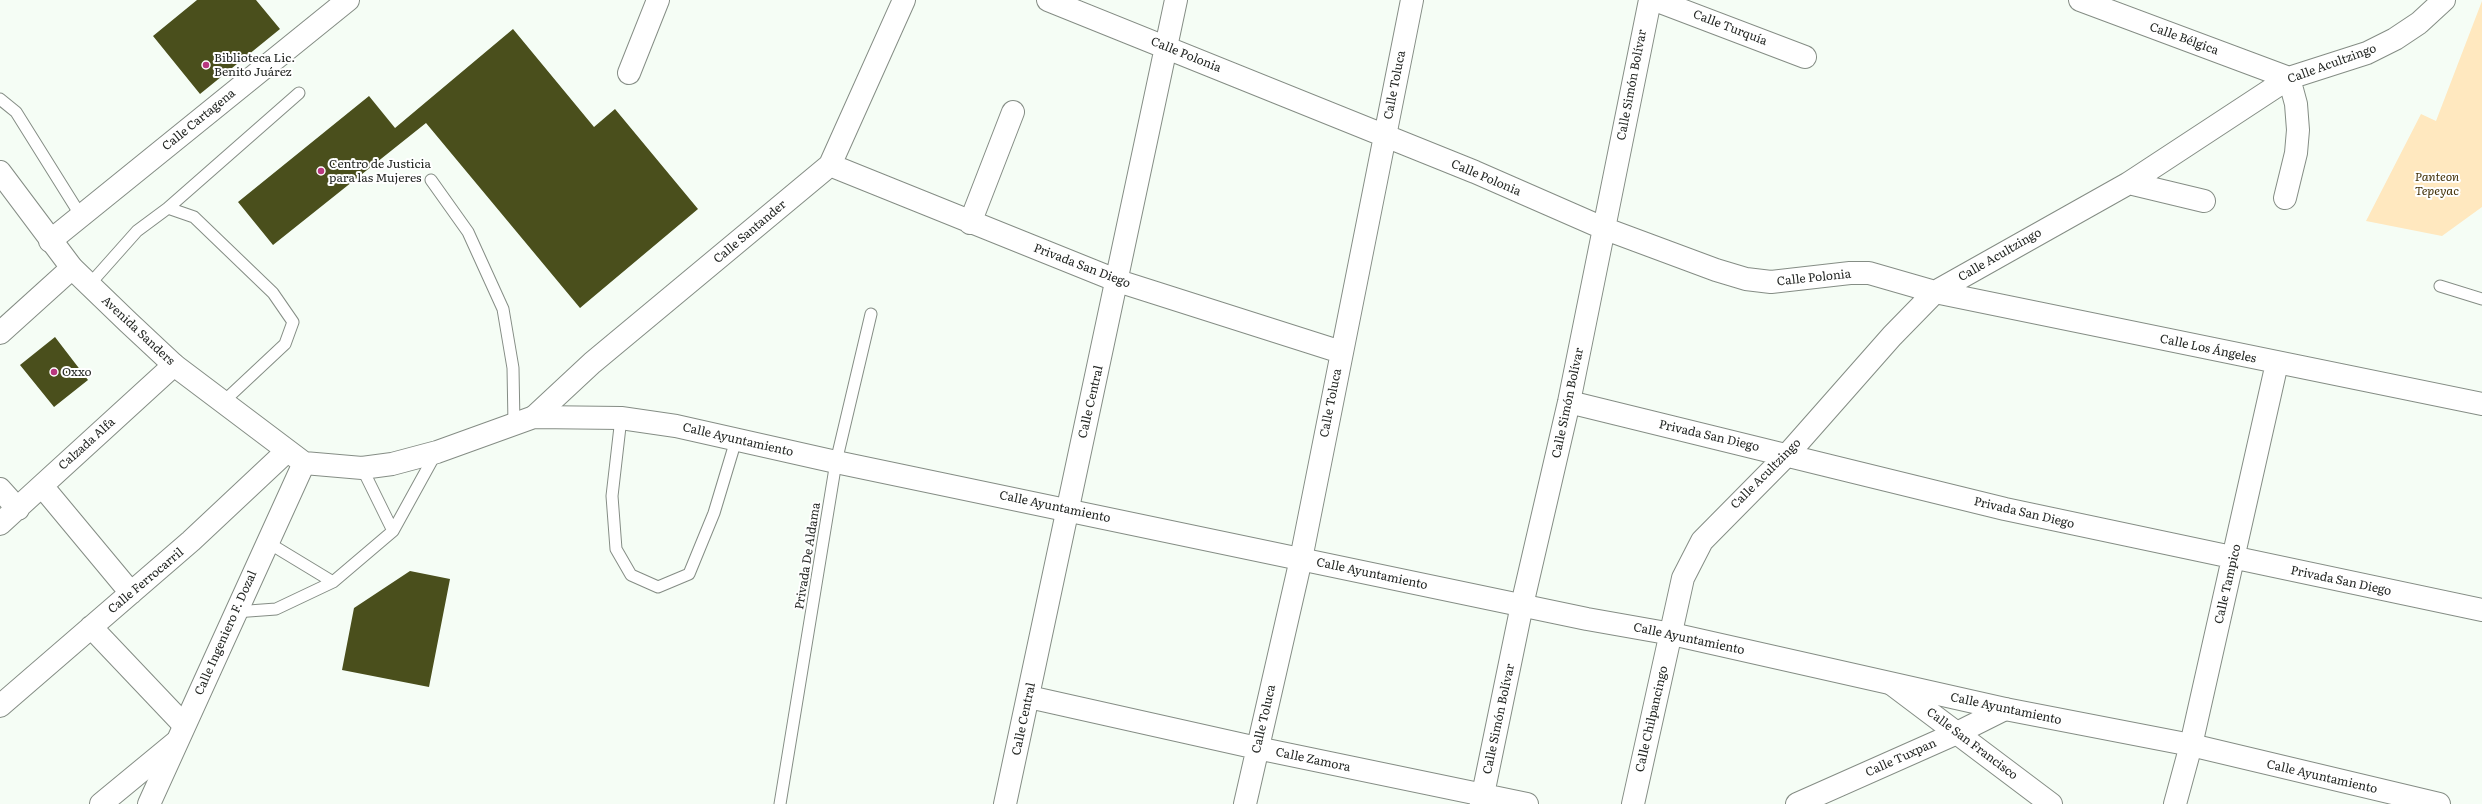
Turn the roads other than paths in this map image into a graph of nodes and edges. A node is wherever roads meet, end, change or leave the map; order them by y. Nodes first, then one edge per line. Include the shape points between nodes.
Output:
1 (348, 0) edge
2 (658, 0) edge
3 (904, 0) edge
4 (1048, 0) edge
5 (1176, 0) edge
6 (1412, 0) edge
7 (1650, 0) edge
8 (1655, 0) edge
9 (2080, 0) edge
10 (2444, 0) edge
11 (1166, 47) junction
12 (1805, 57) dead end
13 (629, 72) dead end
14 (2289, 78) junction
15 (299, 94) dead end
16 (0, 100) edge
17 (1012, 112) dead end
18 (1385, 137) junction
19 (830, 165) junction
20 (0, 172) edge
21 (431, 180) dead end
22 (2129, 183) junction
23 (2284, 198) dead end
24 (2204, 201) dead end
25 (168, 208) junction
26 (81, 216) junction
27 (970, 223) junction
28 (1603, 228) junction
29 (50, 241) junction
30 (72, 268) junction
31 (1118, 281) junction
32 (89, 285) junction
33 (2440, 286) dead end
34 (1935, 292) junction
35 (2482, 299) edge
36 (871, 314) dead end
37 (0, 333) edge
38 (1341, 352) junction
39 (2277, 363) junction
40 (174, 365) junction
41 (1569, 402) junction
42 (222, 403) junction
43 (2482, 404) edge
44 (621, 418) junction
45 (524, 420) junction
46 (736, 440) junction
47 (437, 452) junction
48 (1787, 455) junction
49 (296, 457) junction
50 (836, 462) junction
51 (362, 468) junction
52 (42, 486) junction
53 (0, 489) edge
54 (18, 509) junction
55 (1067, 509) junction
56 (0, 524) edge
57 (393, 531) junction
58 (268, 542) junction
59 (2234, 558) junction
60 (1301, 559) junction
61 (333, 582) junction
62 (131, 593) junction
63 (1522, 605) junction
64 (2482, 610) edge
65 (236, 612) junction
66 (91, 627) junction
67 (1672, 634) junction
68 (1893, 685) junction
69 (1029, 697) junction
70 (0, 706) edge
71 (2005, 709) junction
72 (1957, 733) junction
73 (180, 734) junction
74 (2191, 745) junction
75 (1258, 748) junction
76 (1482, 799) edge
77 (101, 804) edge
78 (149, 804) edge
79 (780, 804) edge
80 (1005, 804) edge
81 (1245, 804) edge
82 (1527, 804) edge
83 (1633, 804) edge
84 (1797, 804) edge
85 (2051, 804) edge
86 (2175, 804) edge
87 (2439, 804) edge

1 - 26 street, Calle Cartagena
2 - 13 street
3 - 19 street, Calle Santander
4 - 11 street, Calle Polonia
5 - 11 street, Calle Central
6 - 18 street, Calle Toluca
7 - 28 street, Calle Simón Bolívar
8 - 12 street, Calle Turquía
9 - 14 street, Calle Bélgica
10 - 14 street, Calle Acultzingo via 2419,23 2395,39 2367,53
11 - 18 street, Calle Polonia
11 - 31 street, Calle Central
14 - 22 street, Calle Acultzingo
14 - 23 street via 2296,104 2298,130 2296,153
15 - 25 lane
16 - 26 lane via 16,112
17 - 27 street
18 - 28 street, Calle Polonia via 1475,172
18 - 38 street, Calle Toluca
19 - 27 street, Privada San Diego
19 - 45 street, Calle Santander
20 - 29 street, Avenida Sanders
21 - 45 lane via 468,232 503,309
22 - 24 street
22 - 34 street, Calle Acultzingo
25 - 32 lane via 137,231
25 - 42 lane via 194,217 273,293 293,322 285,344
26 - 29 street, Calle Cartagena
27 - 31 street, Privada San Diego
28 - 34 street, Calle Polonia via 1746,279 1796,281 1850,273 1869,274
28 - 41 street, Calle Simón Bolívar
29 - 30 street, Avenida Sanders
30 - 32 street, Avenida Sanders
30 - 37 street
31 - 38 street, Privada San Diego
31 - 55 street, Calle Central
32 - 40 street, Avenida Sanders
33 - 35 lane
34 - 39 street, Calle Los Ángeles
34 - 48 street, Calle Acultzingo via 1892,336
36 - 50 lane, Privada De Aldama
38 - 60 street, Calle Toluca
39 - 43 street, Calle Los Ángeles
39 - 59 street, Calle Tampico
40 - 42 street, Avenida Sanders
40 - 52 street, Calzada Alfa
41 - 48 street, Privada San Diego
41 - 63 street, Calle Simón Bolívar
42 - 49 street, Avenida Sanders
44 - 45 street, Calle Ayuntamiento
44 - 46 street, Calle Ayuntamiento via 676,426
44 - 46 lane via 612,496 616,549 631,575 658,587 689,574 714,513
45 - 47 street, Calle Ayuntamiento
46 - 50 street, Calle Ayuntamiento
47 - 51 street, Calle Ayuntamiento via 392,464
47 - 57 lane
48 - 59 street, Privada San Diego via 2005,509
48 - 67 street, Calle Acultzingo via 1702,541 1684,578
49 - 51 street, Calle Ayuntamiento
49 - 58 street, Calle Ingeniero F. Dozal
49 - 62 street, Calle Ferrocarril
50 - 55 street, Calle Ayuntamiento
50 - 79 lane, Privada De Aldama
51 - 57 lane
52 - 54 street, Calzada Alfa
52 - 62 street
53 - 54 street
54 - 56 street, Calzada Alfa
55 - 60 street, Calle Ayuntamiento
55 - 69 street, Calle Central
57 - 61 lane
58 - 61 lane
58 - 65 street, Calle Ingeniero F. Dozal
59 - 64 street, Privada San Diego
59 - 74 street, Calle Tampico
60 - 63 street, Calle Ayuntamiento
60 - 75 street, Calle Toluca
61 - 65 lane via 276,609
62 - 66 street, Calle Ferrocarril
63 - 67 street, Calle Ayuntamiento
63 - 76 street, Calle Simón Bolívar
65 - 73 street, Calle Ingeniero F. Dozal
66 - 70 street, Calle Ferrocarril
66 - 73 street
67 - 68 street, Calle Ayuntamiento
67 - 83 street, Calle Chilpancingo
68 - 71 street, Calle Ayuntamiento
68 - 72 street, Calle San Francisco
69 - 75 street, Calle Zamora
69 - 80 street, Calle Central
71 - 72 street, Calle Tuxpan
71 - 74 street, Calle Ayuntamiento
72 - 84 street, Calle Tuxpan
72 - 85 street, Calle San Francisco
73 - 77 street
73 - 78 street, Calle Ingeniero F. Dozal
74 - 86 street, Calle Tampico
74 - 87 street, Calle Ayuntamiento
75 - 76 street, Calle Zamora
75 - 81 street, Calle Toluca
76 - 82 street, Calle Zamora

